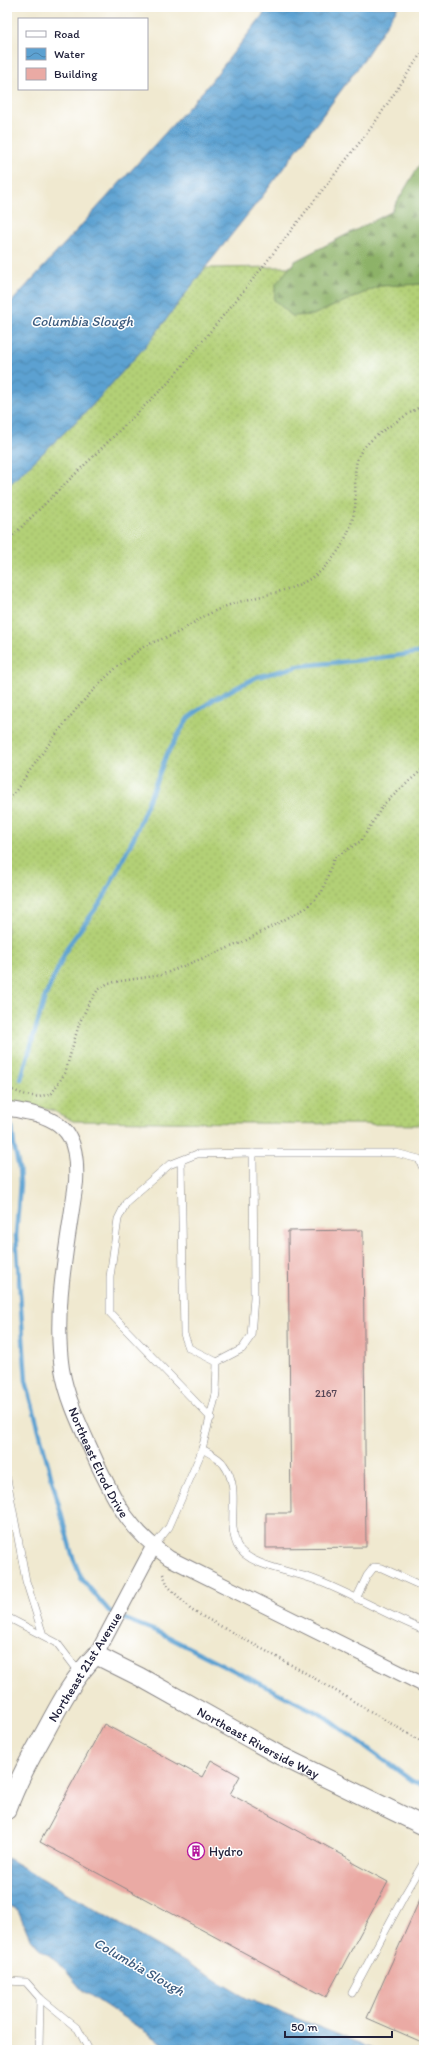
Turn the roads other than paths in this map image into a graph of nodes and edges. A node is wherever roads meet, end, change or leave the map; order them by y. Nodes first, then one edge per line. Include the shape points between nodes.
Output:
1 (7, 1109) edge
2 (253, 1153) junction
3 (181, 1161) junction
4 (424, 1172) edge
5 (217, 1362) junction
6 (211, 1418) junction
7 (202, 1449) junction
8 (7, 1479) edge
9 (153, 1547) junction
10 (424, 1587) edge
11 (356, 1599) junction
12 (7, 1617) edge
13 (424, 1630) edge
14 (43, 1635) junction
15 (96, 1655) junction
16 (79, 1672) junction
17 (424, 1685) edge
18 (7, 1810) edge
19 (424, 1826) edge
20 (424, 1862) edge
21 (7, 1981) edge
22 (352, 1993) dead end
23 (40, 1998) junction
24 (39, 2050) edge
25 (90, 2050) edge

1 - 9 street, Northeast Elrod Drive via 36,1114 54,1121 62,1127 74,1146 77,1160 76,1182 60,1315 62,1370 75,1411 114,1499 137,1532
2 - 3 lane via 197,1154
2 - 4 lane via 396,1153 419,1158
2 - 5 lane via 254,1297 251,1336 242,1349
3 - 5 lane via 184,1334 189,1348
3 - 6 lane via 151,1179 127,1201 118,1219 110,1277 110,1314
5 - 6 lane via 216,1394
6 - 7 lane
7 - 9 lane via 169,1527
7 - 11 lane via 224,1464 232,1481 237,1544 246,1556 313,1579
8 - 14 lane via 26,1581
9 - 15 street, Northeast 21st Avenue
9 - 17 street, Northeast Elrod Drive via 169,1558
10 - 11 lane via 382,1568 374,1567
11 - 13 lane
12 - 14 lane
14 - 16 lane via 57,1643
15 - 16 street, Northeast 21st Avenue
15 - 19 street, Northeast Riverside Way via 279,1755
16 - 18 street, Northeast 21st Avenue via 21,1774
20 - 22 lane
21 - 23 lane via 26,1982
23 - 24 lane
23 - 25 lane via 78,2029

